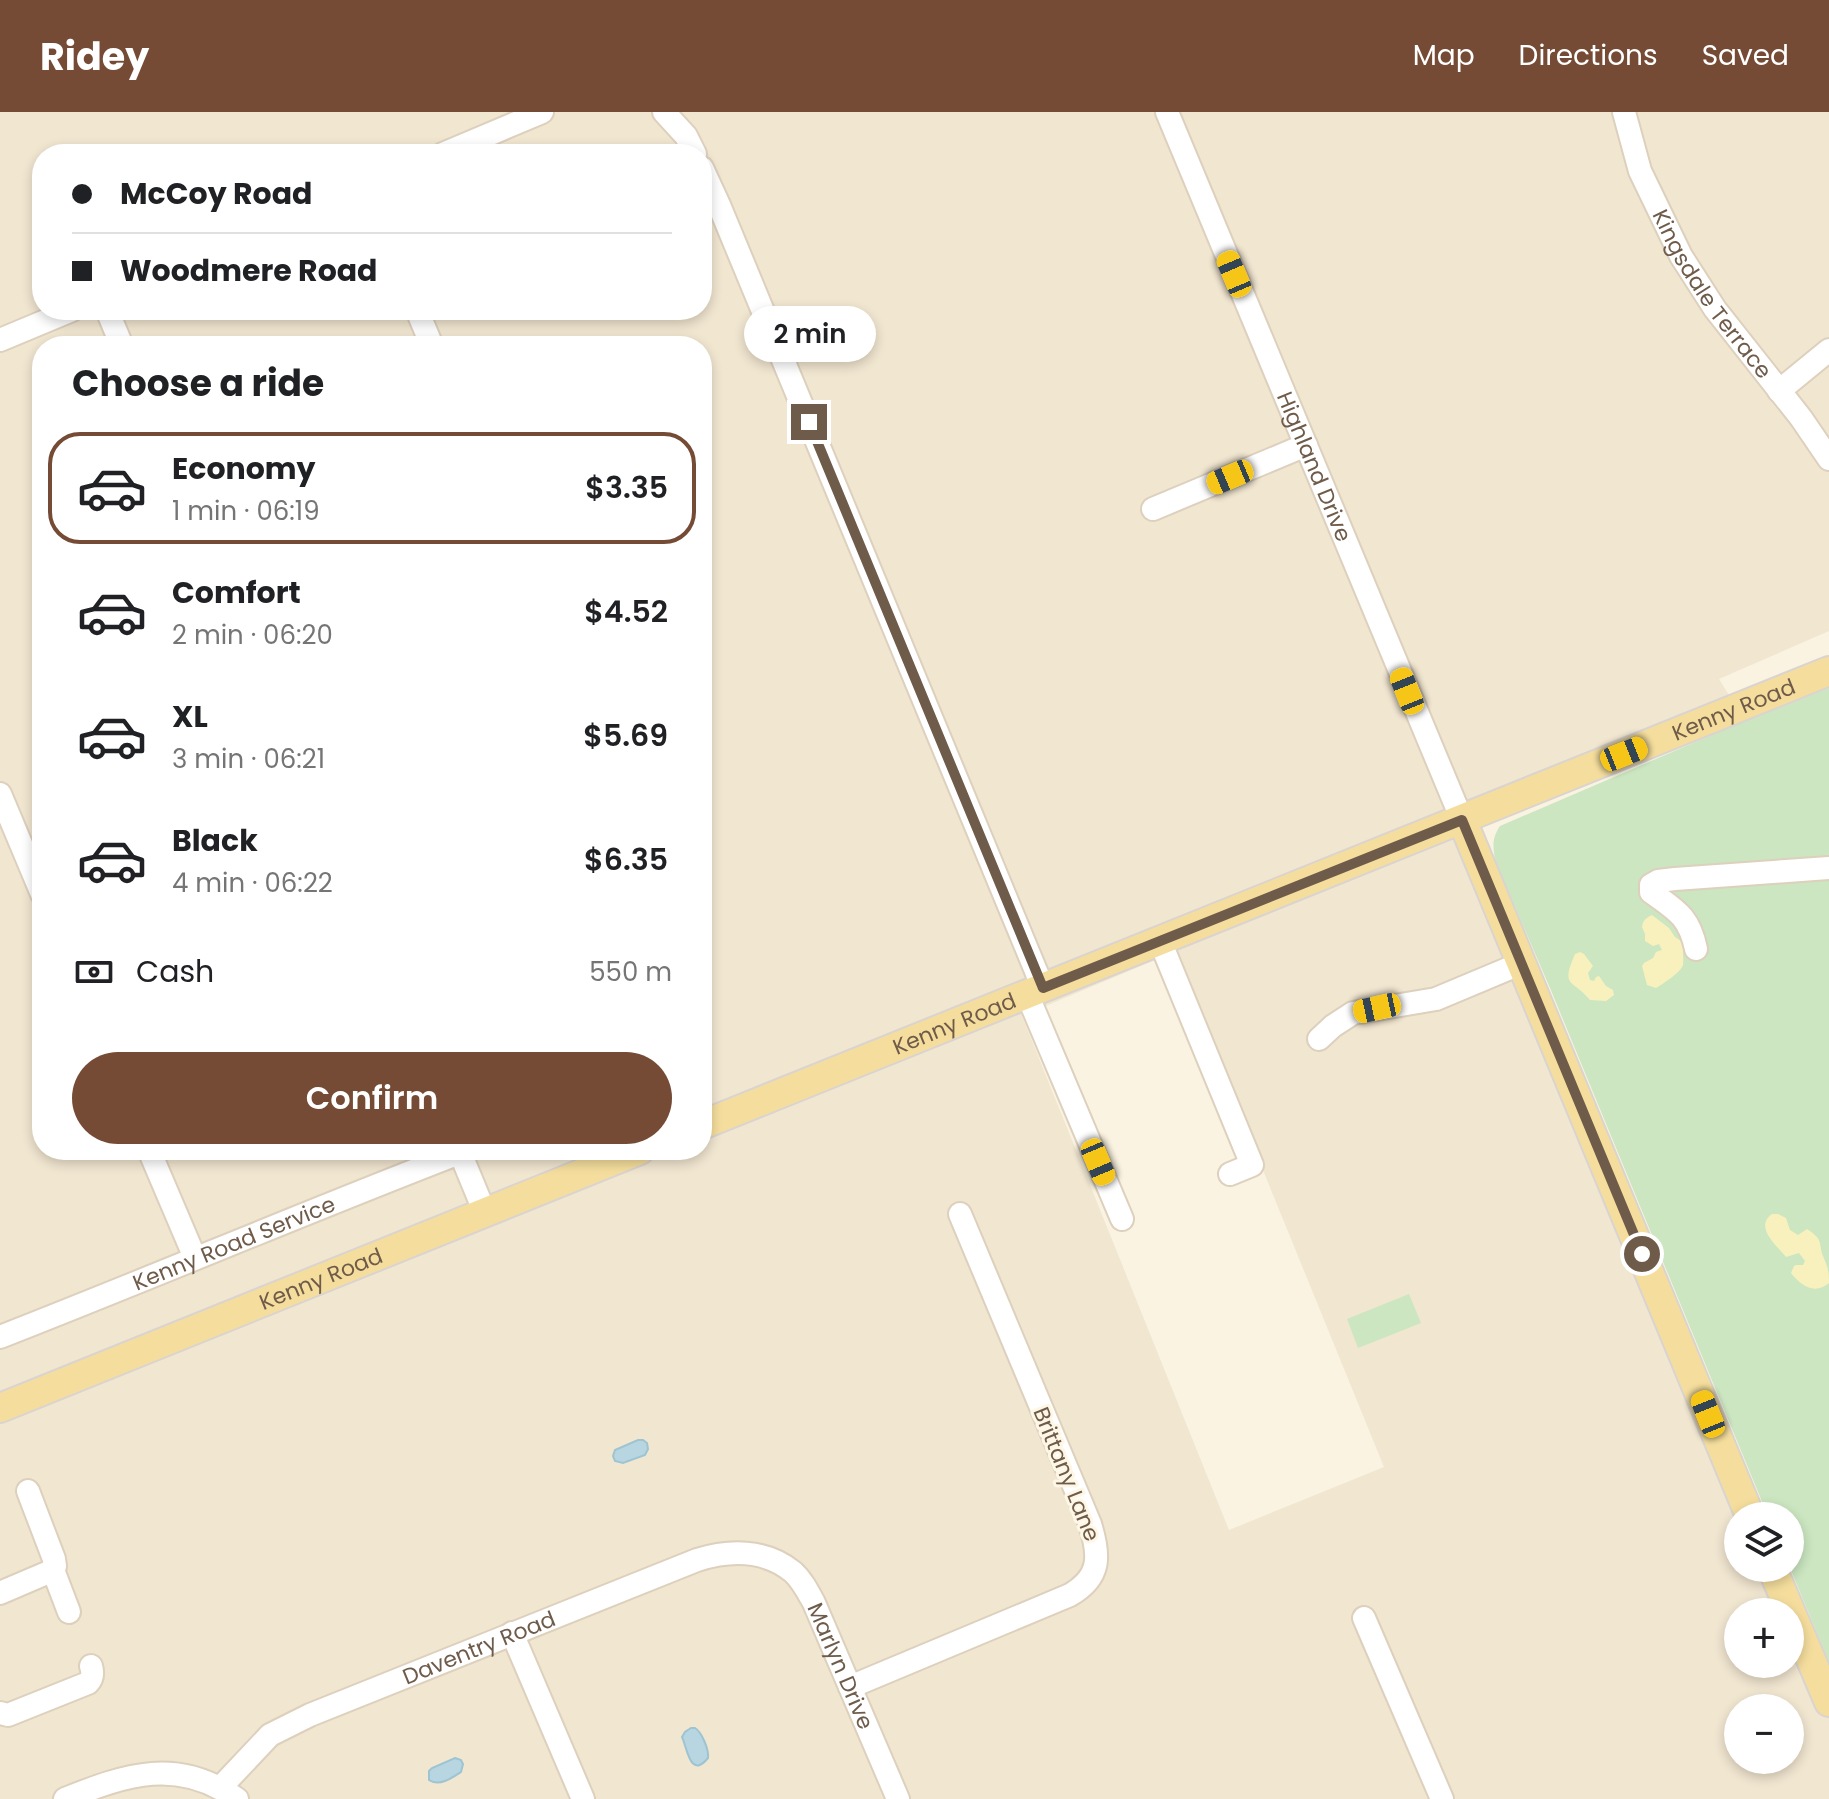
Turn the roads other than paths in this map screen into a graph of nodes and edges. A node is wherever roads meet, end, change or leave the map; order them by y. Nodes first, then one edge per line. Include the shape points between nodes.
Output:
1 (542, 112) edge
2 (664, 112) edge
3 (1167, 112) edge
4 (1624, 112) edge
5 (467, 144) edge
6 (690, 144) edge
7 (712, 190) edge
8 (48, 320) edge
9 (0, 340) edge
10 (1829, 350) edge
11 (1779, 391) junction
12 (1306, 445) junction
13 (1829, 459) edge
14 (1153, 509) dead end
15 (1829, 671) edge
16 (0, 794) edge
17 (1462, 820) junction
18 (1829, 868) edge
19 (32, 870) edge
20 (1160, 941) junction
21 (1696, 949) dead end
22 (1522, 963) junction
23 (1035, 991) junction
24 (1319, 1039) dead end
25 (712, 1121) edge
26 (153, 1160) edge
27 (440, 1160) edge
28 (465, 1160) edge
29 (615, 1160) edge
30 (1230, 1174) dead end
31 (485, 1213) junction
32 (960, 1214) dead end
33 (1122, 1219) dead end
34 (195, 1258) junction
35 (0, 1337) edge
36 (0, 1408) edge
37 (28, 1491) dead end
38 (1744, 1502) edge
39 (760, 1556) joint
40 (53, 1570) junction
41 (1778, 1582) edge
42 (0, 1593) edge
43 (69, 1612) dead end
44 (1364, 1618) dead end
45 (512, 1633) junction
46 (91, 1666) dead end
47 (850, 1687) junction
48 (1829, 1702) edge
49 (0, 1713) edge
50 (229, 1793) edge
51 (65, 1799) edge
52 (583, 1799) edge
53 (898, 1799) edge
54 (1441, 1799) edge

1 - 5 street
2 - 6 street
3 - 12 street, Highland Drive
4 - 11 street, Kingsdale Terrace via 1640,171 1681,256
7 - 23 street
8 - 9 street
10 - 11 street
11 - 13 street, Kingsdale Terrace
12 - 14 street
12 - 17 street, Highland Drive
15 - 17 main road, Kenny Road
16 - 19 street
17 - 20 main road, Kenny Road
17 - 22 main road
18 - 21 street via 1651,885 1651,892 1687,920
20 - 23 main road, Kenny Road
20 - 30 street via 1252,1165
22 - 24 street via 1436,999 1353,1013
22 - 38 main road
23 - 25 main road, Kenny Road
23 - 33 street
26 - 34 street
27 - 34 street, Kenny Road Service
28 - 31 street
29 - 31 main road, Kenny Road
31 - 36 main road, Kenny Road
32 - 47 street, Brittany Lane via 1090,1524 1098,1548 1095,1572 1070,1595
34 - 35 street, Kenny Road Service
37 - 40 street via 54,1559
39 - 45 street, Daventry Road via 739,1552 697,1560
39 - 47 street, Marlyn Drive via 793,1572 806,1587
40 - 42 street
40 - 43 street
41 - 48 main road
44 - 54 street
45 - 50 street, Daventry Road via 270,1735
45 - 52 street
46 - 49 street via 88,1683 8,1715
47 - 53 street, Marlyn Drive
50 - 51 street via 197,1777 151,1772

